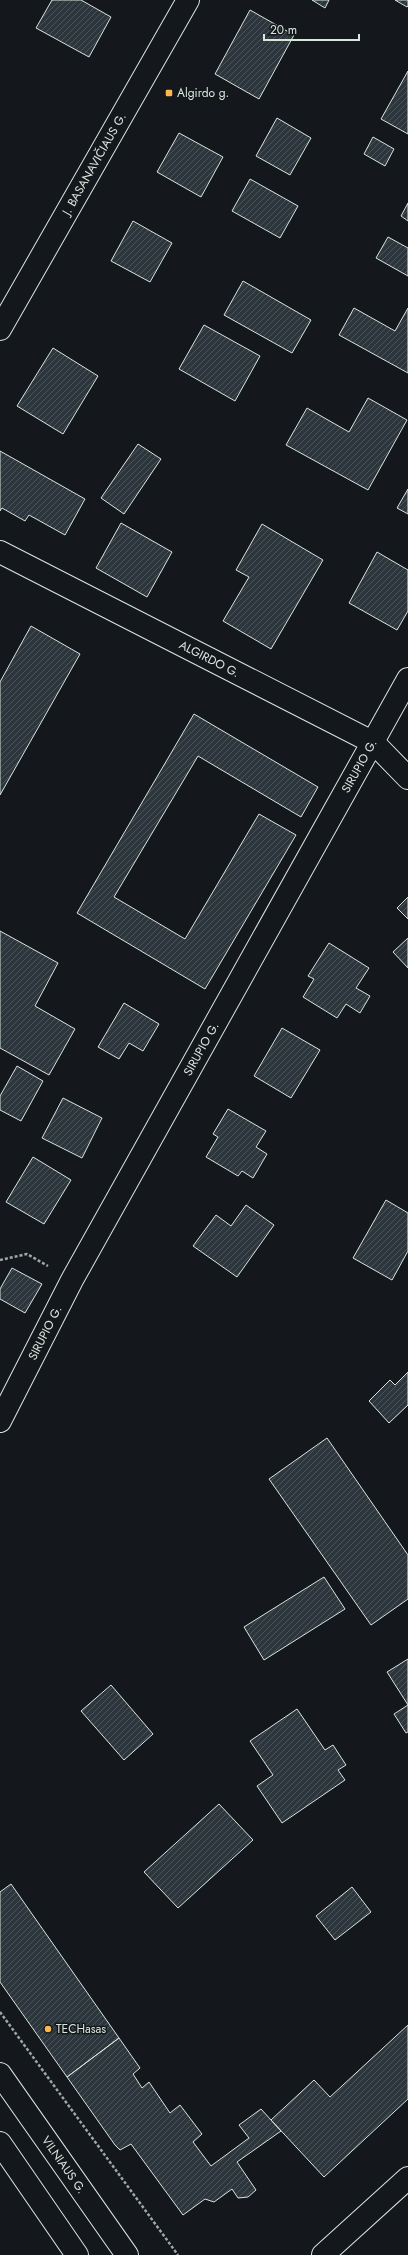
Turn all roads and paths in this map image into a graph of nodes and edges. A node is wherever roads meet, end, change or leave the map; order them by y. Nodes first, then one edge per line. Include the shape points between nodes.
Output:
1 (188, 0) edge
2 (0, 329) edge
3 (0, 552) edge
4 (408, 679) edge
5 (374, 743) junction
6 (408, 778) edge
7 (0, 1260) edge
8 (72, 1280) junction
9 (0, 1421) edge
10 (0, 2012) edge
11 (0, 2074) edge
12 (0, 2143) edge
13 (408, 2178) edge
14 (77, 2255) edge
15 (127, 2255) edge
16 (178, 2255) edge
17 (323, 2255) edge

1 - 2 main road, J. BASANAVIČIAUS G.
3 - 5 main road, ALGIRDO G.
4 - 5 main road, SIRUPIO G.
5 - 6 main road, ALGIRDO G.
5 - 8 main road, SIRUPIO G.
7 - 8 path via 27,1254
8 - 9 main road, SIRUPIO G.
10 - 16 path
11 - 15 main road, VILNIAUS G.
12 - 14 main road
13 - 17 main road

